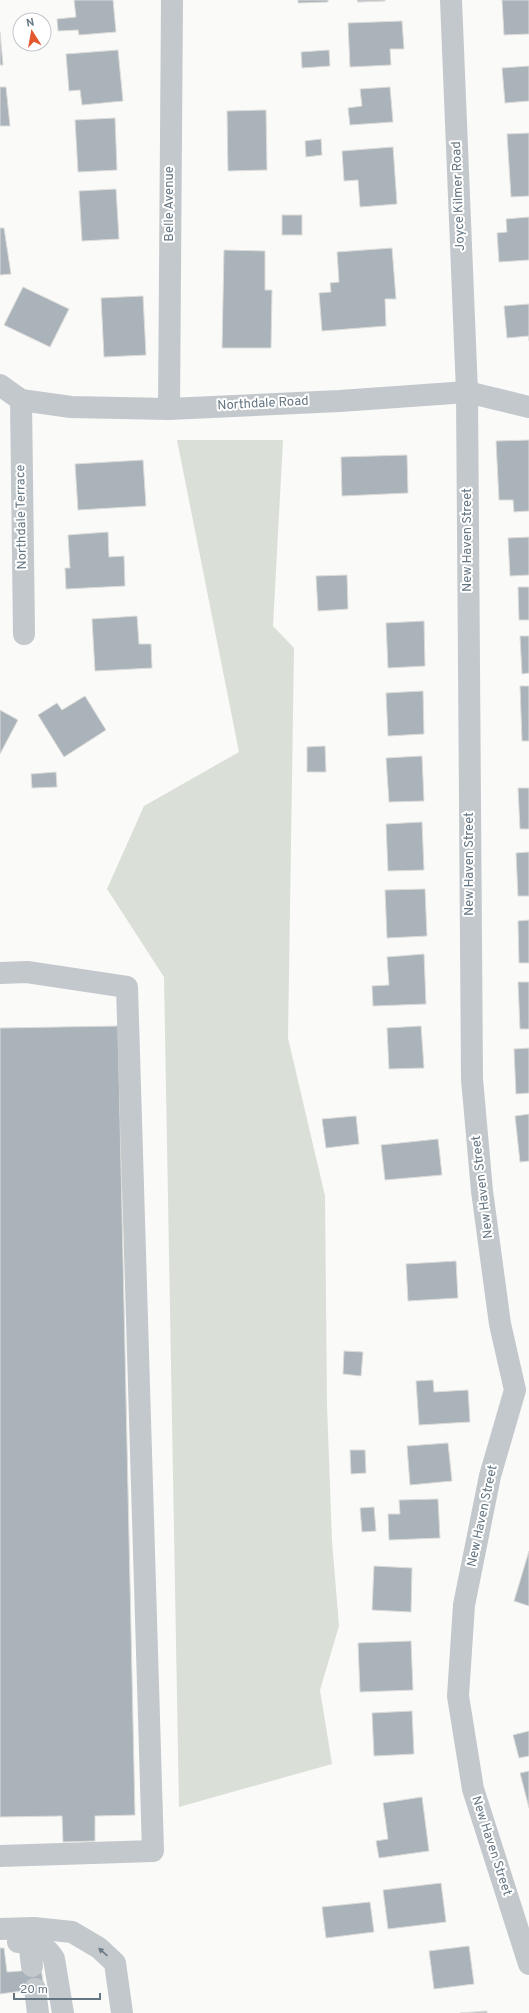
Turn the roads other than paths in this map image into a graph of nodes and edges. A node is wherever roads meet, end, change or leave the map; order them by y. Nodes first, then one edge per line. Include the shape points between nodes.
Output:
1 (172, 0) edge
2 (451, 0) edge
3 (0, 385) edge
4 (467, 392) junction
5 (21, 400) junction
6 (529, 407) edge
7 (169, 409) junction
8 (24, 634) dead end
9 (0, 973) edge
10 (522, 1393) edge
11 (0, 1856) edge
12 (0, 1930) edge
13 (29, 1941) junction
14 (0, 1944) edge
15 (529, 1964) edge
16 (32, 1966) dead end
17 (35, 1990) dead end
18 (38, 2013) edge
19 (62, 2013) edge
20 (122, 2013) edge

1 - 7 street, Belle Avenue
2 - 4 street, Joyce Kilmer Road
3 - 5 street, Northdale Road
4 - 6 street, Northdale Road
4 - 7 street, Northdale Road
4 - 10 street, New Haven Street via 472,1079 482,1191 500,1324
5 - 7 street, Northdale Road via 71,407
5 - 8 street, Northdale Terrace
9 - 11 street via 27,972 127,987 153,1850
10 - 15 street, New Haven Street via 490,1476 464,1605 458,1696 473,1789
20 -> 12 street via 115,1963 99,1948 72,1932 34,1928
13 - 14 street
13 - 16 street
13 - 19 street via 51,1952
17 - 18 street

